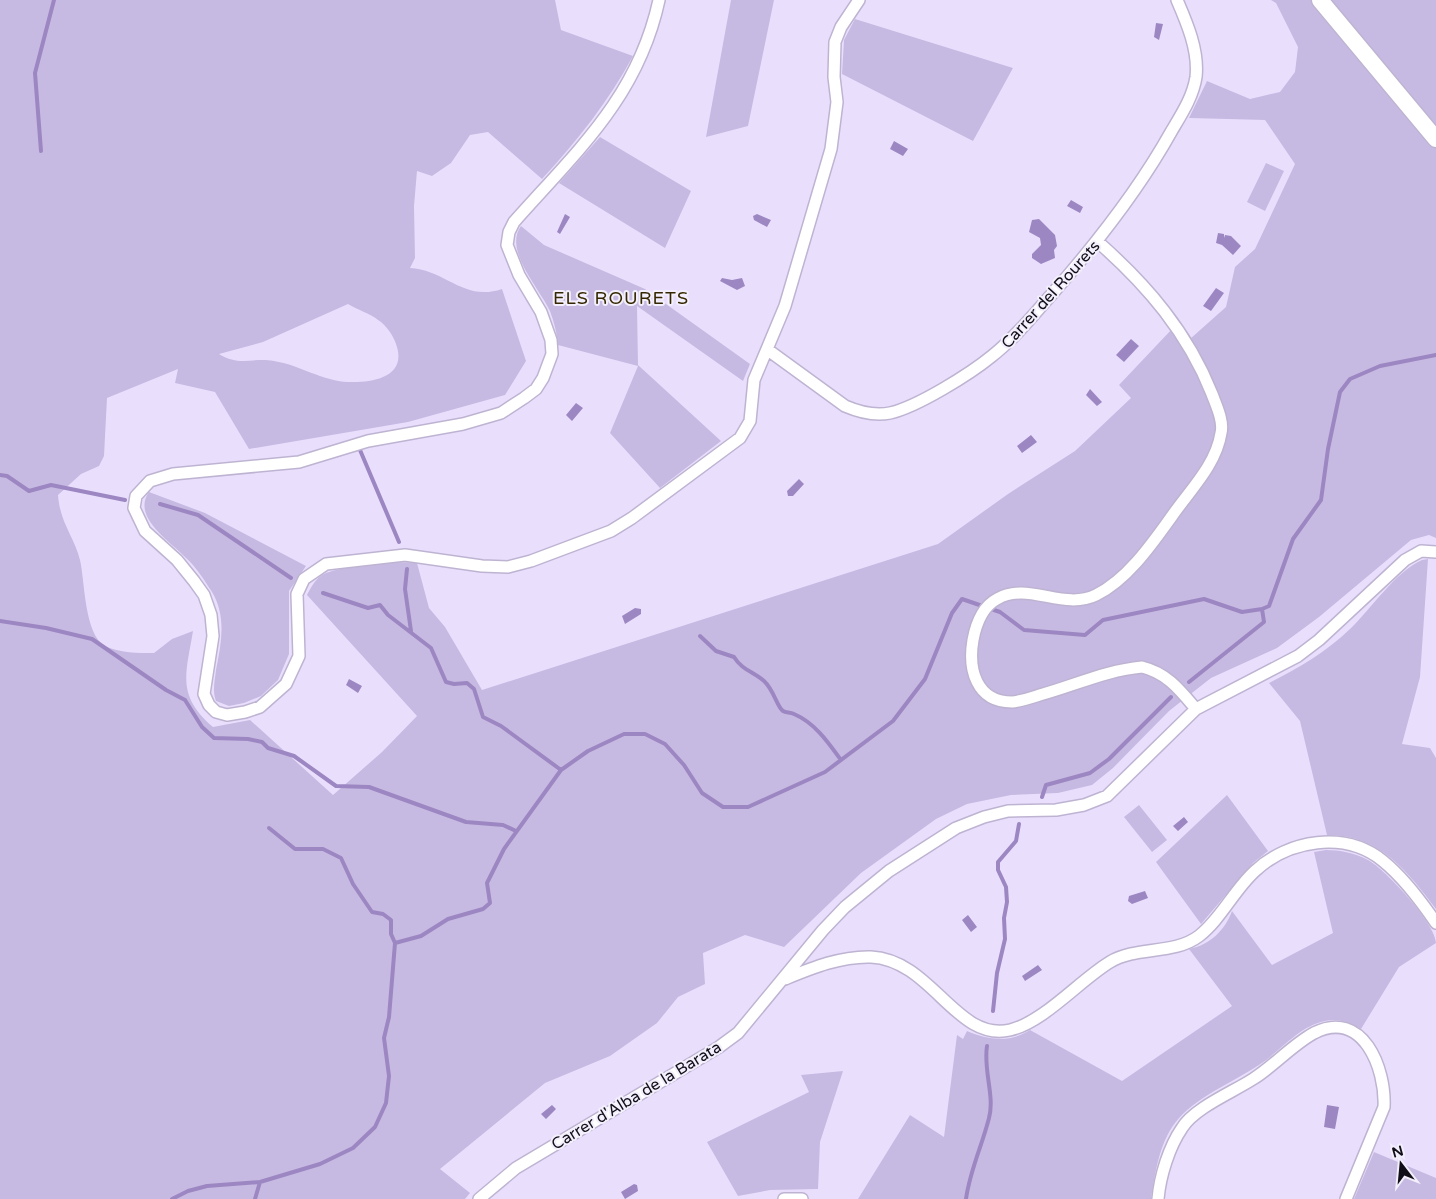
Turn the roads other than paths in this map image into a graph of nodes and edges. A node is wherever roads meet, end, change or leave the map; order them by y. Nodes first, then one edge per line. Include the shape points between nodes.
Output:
1 (659, 0) edge
2 (859, 0) edge
3 (1177, 0) edge
4 (1320, 0) edge
5 (1436, 138) edge
6 (1098, 242) junction
7 (768, 350) junction
8 (1436, 552) edge
9 (1196, 709) junction
10 (1436, 923) edge
11 (783, 980) junction
12 (479, 1199) edge
13 (784, 1199) edge
14 (802, 1199) edge
15 (1158, 1199) edge
16 (1346, 1199) edge

1 - 7 street via 635,71 622,93 589,140 547,184 509,232 507,245 511,259 541,312 551,340 549,366 536,389 501,413 463,424 368,440 299,462 173,474 150,481 136,496 134,508 146,530 194,581 211,614 213,636 204,694 209,705 216,712 227,715 245,712 260,707 286,684 299,656 297,594 304,579 326,564 405,555 508,567 610,531 632,518 740,438 750,421 754,380
2 - 7 street via 835,42 837,102 831,149 785,306
3 - 6 street, Carrer del Rourets via 1194,52 1196,76 1190,96 1151,167
4 - 5 street
6 - 7 street, Carrer del Rourets via 1029,321 990,358 905,408 879,414 857,411 836,400
6 - 9 street via 1140,281 1176,326 1198,361 1217,407 1222,430 1217,450 1168,522 1128,571 1096,596 1055,600 1020,592 999,597 991,603 980,617 973,643 972,668 976,682 985,694 1011,702 1142,667 1167,678
8 - 9 street, Carrer d'Alba de la Barata via 1421,551 1405,560 1298,656
9 - 11 street, Carrer d'Alba de la Barata via 1107,796 1084,805 1056,810 1008,811 984,817 929,844 845,907
10 - 11 street via 1409,887 1382,859 1348,844 1330,841 1289,849 1268,860 1240,887 1198,937 1111,961 1029,1022 1009,1030 988,1030 971,1024 917,975 885,959 855,957 837,960
11 - 12 street, Carrer d'Alba de la Barata via 738,1033 719,1047 516,1168
13 - 14 street
15 - 16 street via 1159,1186 1182,1126 1270,1068 1315,1033 1336,1029 1354,1033 1372,1051 1385,1093 1384,1107

